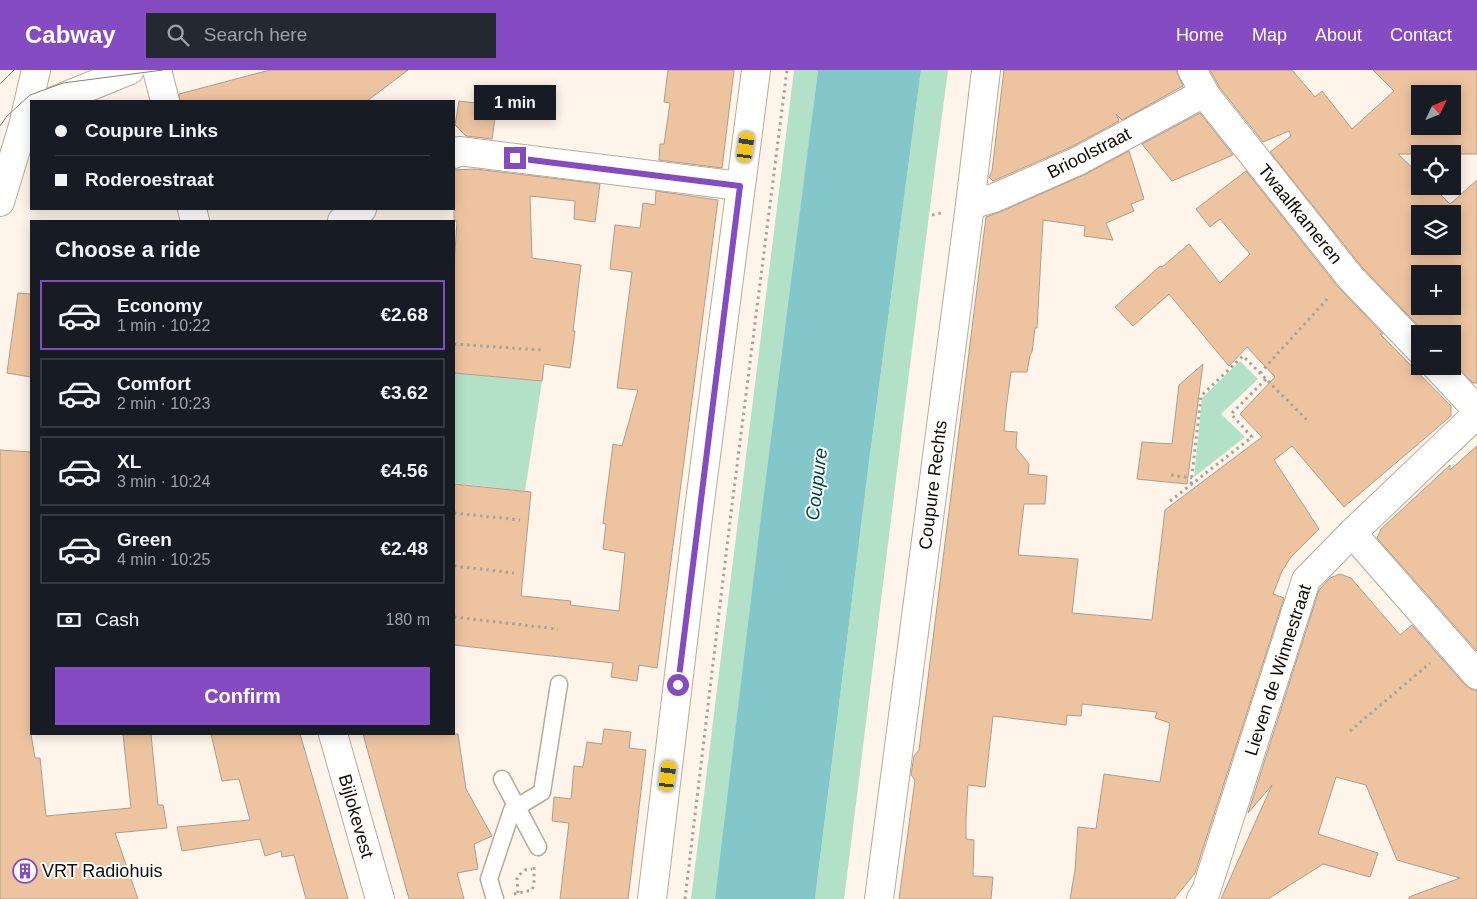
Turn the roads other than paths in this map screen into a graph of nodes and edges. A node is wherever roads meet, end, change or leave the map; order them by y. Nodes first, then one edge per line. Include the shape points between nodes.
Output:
1 (130, 70) edge
2 (157, 70) edge
3 (756, 70) edge
4 (986, 70) edge
5 (29, 74) edge
6 (1198, 81) edge
7 (55, 100) edge
8 (165, 100) edge
9 (27, 123) edge
10 (455, 153) edge
11 (740, 186) junction
12 (0, 202) edge
13 (970, 204) junction
14 (360, 210) edge
15 (344, 220) edge
16 (1411, 341) edge
17 (1444, 375) edge
18 (1477, 410) edge
19 (1477, 414) edge
20 (1352, 533) junction
21 (1477, 675) edge
22 (559, 684) dead end
23 (333, 735) edge
24 (502, 780) dead end
25 (517, 807) junction
26 (538, 847) road end
27 (380, 899) edge
28 (495, 899) edge
29 (652, 899) edge
30 (879, 899) edge
31 (1201, 899) edge

1 - 7 street
2 - 8 street
3 - 11 street
4 - 13 street, Coupure Rechts
5 - 7 street
5 - 9 street
6 - 13 street, Brioolstraat via 1078,161 994,198
6 - 16 street, Twaalfkameren via 1350,277
9 - 12 street
10 - 11 street via 459,151
11 - 29 street
13 - 30 street, Coupure Rechts
14 - 15 street
17 - 18 street
19 - 20 street, Lieven de Winnestraat
20 - 21 street
20 - 31 street, Lieven de Winnestraat via 1306,580
22 - 25 lane via 542,792
23 - 27 street, Bijlokevest
24 - 25 lane
25 - 26 lane
25 - 28 lane via 512,810 489,879

